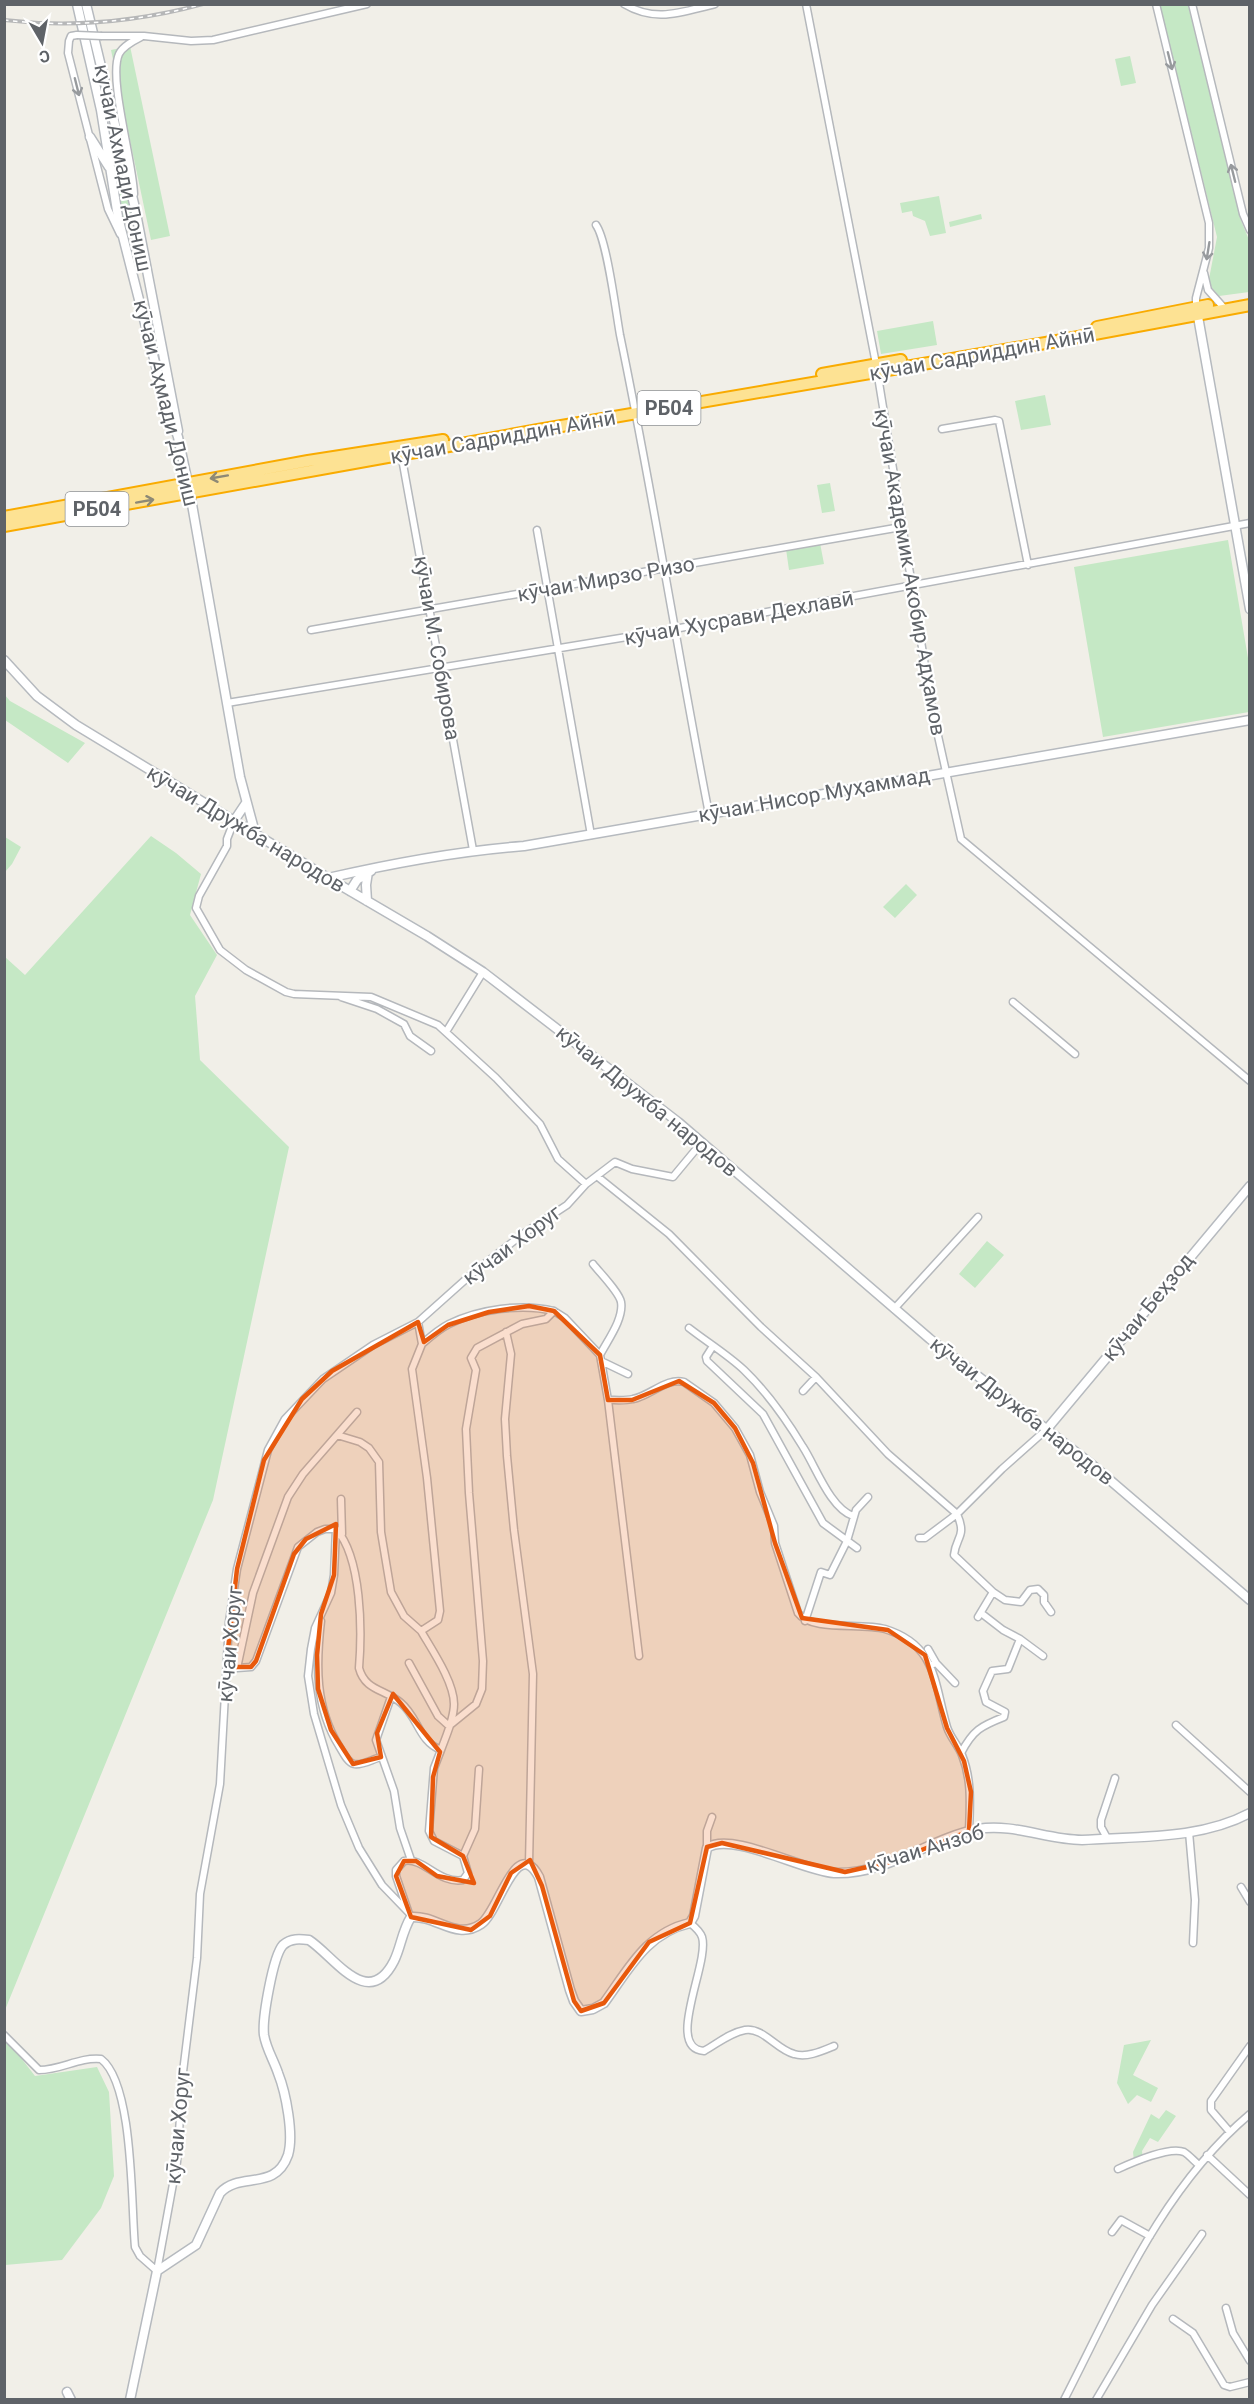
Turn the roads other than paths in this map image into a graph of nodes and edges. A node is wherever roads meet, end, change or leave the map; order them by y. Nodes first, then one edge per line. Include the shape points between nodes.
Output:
1 (77, 4) edge
2 (86, 4) edge
3 (367, 4) edge
4 (624, 4) edge
5 (715, 4) edge
6 (806, 4) edge
7 (1156, 4) edge
8 (1192, 4) edge
9 (144, 36) junction
10 (90, 137) junction
11 (110, 167) junction
12 (135, 208) junction
13 (137, 222) junction
14 (120, 225) junction
15 (596, 225) dead end
16 (1250, 230) edge
17 (124, 241) junction
18 (1204, 273) junction
19 (1250, 297) edge
20 (1250, 304) edge
21 (1222, 306) junction
22 (1197, 311) junction
23 (876, 368) junction
24 (635, 412) junction
25 (942, 429) dead end
26 (178, 437) junction
27 (401, 450) junction
28 (189, 488) junction
29 (4, 517) edge
30 (1250, 524) edge
31 (4, 526) edge
32 (1235, 526) junction
33 (901, 527) junction
34 (537, 530) dead end
35 (1028, 565) junction
36 (664, 570) junction
37 (912, 587) junction
38 (547, 589) junction
39 (1250, 609) edge
40 (430, 610) junction
41 (675, 629) junction
42 (311, 630) dead end
43 (558, 650) junction
44 (4, 660) edge
45 (441, 669) junction
46 (227, 703) junction
47 (1250, 720) edge
48 (946, 772) junction
49 (246, 803) junction
50 (709, 814) junction
51 (234, 821) junction
52 (255, 833) junction
53 (591, 835) junction
54 (473, 850) junction
55 (379, 867) junction
56 (368, 872) junction
57 (328, 879) junction
58 (350, 891) junction
59 (367, 901) junction
60 (483, 972) junction
61 (338, 996) junction
62 (1012, 1002) dead end
63 (447, 1032) junction
64 (430, 1051) dead end
65 (1075, 1054) dead end
66 (1250, 1081) edge
67 (702, 1142) junction
68 (598, 1177) junction
69 (586, 1184) junction
70 (1250, 1186) edge
71 (978, 1217) dead end
72 (593, 1264) dead end
73 (894, 1309) junction
74 (554, 1311) junction
75 (418, 1322) junction
76 (689, 1328) dead end
77 (506, 1332) junction
78 (422, 1344) junction
79 (713, 1346) junction
80 (600, 1358) junction
81 (628, 1374) dead end
82 (816, 1377) junction
83 (803, 1391) dead end
84 (608, 1400) junction
85 (357, 1412) dead end
86 (1047, 1429) junction
87 (337, 1435) junction
88 (868, 1497) dead end
89 (341, 1500) dead end
90 (957, 1514) junction
91 (853, 1516) junction
92 (336, 1529) junction
93 (342, 1535) junction
94 (919, 1538) dead end
95 (847, 1541) junction
96 (857, 1548) dead end
97 (993, 1592) junction
98 (1250, 1600) edge
99 (1050, 1612) dead end
100 (321, 1614) junction
101 (806, 1621) junction
102 (421, 1631) junction
103 (1020, 1639) junction
104 (928, 1649) dead end
105 (639, 1656) dead end
106 (1042, 1656) dead end
107 (409, 1663) dead end
108 (933, 1664) junction
109 (226, 1667) junction
110 (237, 1668) junction
111 (955, 1683) dead end
112 (391, 1697) junction
113 (1176, 1725) dead end
114 (449, 1726) junction
115 (441, 1750) junction
116 (961, 1753) junction
117 (381, 1757) junction
118 (479, 1769) dead end
119 (1115, 1778) dead end
120 (1250, 1792) edge
121 (1249, 1814) edge
122 (712, 1817) dead end
123 (969, 1832) junction
124 (1188, 1832) junction
125 (1107, 1839) junction
126 (706, 1848) junction
127 (463, 1856) junction
128 (411, 1860) junction
129 (529, 1864) junction
130 (1241, 1887) dead end
131 (1250, 1902) edge
132 (410, 1915) junction
133 (690, 1923) junction
134 (1193, 1943) dead end
135 (4, 2035) edge
136 (834, 2046) dead end
137 (1250, 2046) edge
138 (1250, 2114) edge
139 (1229, 2131) junction
140 (1208, 2155) junction
141 (1198, 2165) junction
142 (1118, 2169) dead end
143 (1250, 2195) edge
144 (1112, 2232) dead end
145 (1202, 2234) dead end
146 (1150, 2236) junction
147 (157, 2271) junction
148 (1226, 2307) dead end
149 (1173, 2319) dead end
150 (1250, 2361) edge
151 (1250, 2382) edge
152 (130, 2400) edge
153 (1064, 2400) edge
154 (1096, 2400) edge

1 - 11 street, кӯчаи Аҳмади Дониш
2 - 12 street, кучаи Ахмади Дониш
3 - 9 street via 213,40
4 - 5 street via 648,15 664,16
6 - 23 street, кӯчаи Академик Акобир Адҳамов
7 -> 18 street via 1209,223 1211,238
16 -> 8 street
9 -> 10 street, bridge via 71,36 68,53
9 - 12 street via 124,48 116,66
10 - 11 street
10 - 17 street via 108,209
11 - 14 street, кӯчаи Аҳмади Дониш
12 - 13 street, кучаи Ахмади Дониш
13 - 14 street via 130,230
13 - 26 street, кучаи Ахмади Дониш
14 - 17 street, кӯчаи Аҳмади Дониш
15 - 24 street
17 - 26 street, кӯчаи Аҳмади Дониш via 167,409
18 - 21 street via 1208,290
18 - 22 street via 1197,293
19 - 21 highway, кӯчаи Садриддин Айнӣ
20 - 21 highway, кӯчаи Садриддин Айнӣ
21 - 22 highway, кӯчаи Садриддин Айнӣ
22 - 23 highway, кӯчаи Садриддин Айнӣ / РБ04
22 - 32 street
23 - 24 highway, кӯчаи Садриддин Айнӣ / РБ04
23 - 33 street, кӯчаи Академик Акобир Адҳамов
24 - 27 highway, кӯчаи Садриддин Айнӣ / РБ04
24 - 36 street
25 - 35 street via 999,421
26 - 28 street, кӯчаи Аҳмади Дониш
27 - 28 highway, кӯчаи Садриддин Айнӣ / РБ04
27 - 40 street, кӯчаи М. Собирова
28 - 29 highway, кӯчаи Садриддин Айнӣ / РБ04
31 -> 28 highway, кӯчаи Садриддин Айнӣ / РБ04
28 - 46 street, кӯчаи Аҳмади Дониш
30 - 32 street, кӯчаи Хусрави Дехлавӣ
32 - 35 street, кӯчаи Хусрави Дехлавӣ
32 - 39 street
33 - 36 street, кӯчаи Мирзо Ризо
33 - 37 street, кӯчаи Академик Акобир Адҳамов
34 - 38 street
35 - 37 street, кӯчаи Хусрави Дехлавӣ
36 - 38 street, кӯчаи Мирзо Ризо
36 - 41 street
37 - 41 street, кӯчаи Хусрави Дехлавӣ
37 - 48 street, кӯчаи Академик Акобир Адҳамов
38 - 40 street, кӯчаи Мирзо Ризо
38 - 43 street
40 - 42 street, кӯчаи Мирзо Ризо
40 - 45 street, кӯчаи М. Собирова
41 - 43 street, кӯчаи Хусрави Дехлавӣ
41 - 50 street
43 - 45 street, кӯчаи Хусрави Дехлавӣ
43 - 53 street
44 - 51 street, кӯчаи Дружба народов via 37,696 76,725
45 - 46 street, кӯчаи Хусрави Дехлавӣ
45 - 54 street, кӯчаи М. Собирова
46 - 49 street, кӯчаи Аҳмади Дониш
47 - 48 street, кӯчаи Нисор Муҳаммад
48 - 50 street, кӯчаи Нисор Муҳаммад
48 - 66 street, кӯчаи Академик Акобир Адҳамов via 961,839
49 - 51 street
49 - 52 street, кӯчаи Аҳмади Дониш
50 - 53 street, кӯчаи Нисор Муҳаммад
51 - 52 street, кӯчаи Дружба народов
51 - 61 street via 227,846 199,896 196,912 220,950 246,970 290,994
52 - 57 street, кӯчаи Дружба народов
53 - 54 street, кӯчаи Нисор Муҳаммад
54 - 55 street, кӯчаи Нисор Муҳаммад
55 - 56 street, кӯчаи Нисор Муҳаммад
55 - 57 street, кӯчаи Нисор Муҳаммад
56 - 58 street, кӯчаи Нисор Муҳаммад
56 - 59 street
57 - 58 street, кӯчаи Дружба народов
58 - 59 street, кӯчаи Дружба народов
59 - 60 street, кӯчаи Дружба народов
60 - 63 street
60 - 67 street, кӯчаи Дружба народов
61 - 63 street via 371,997
61 - 64 street via 398,1020 410,1036
62 - 65 street
63 - 69 street via 540,1124 558,1159
67 - 68 street, кӯчаи Хоруг via 672,1178 615,1162
67 - 73 street, кӯчаи Дружба народов
68 - 69 street, кӯчаи Хоруг
68 - 82 street via 669,1234
69 - 75 street, кӯчаи Хоруг via 567,1205 522,1234
70 - 86 street, кӯчаи Беҳзод
71 - 73 street
72 - 80 street via 621,1305
73 - 86 street, кӯчаи Дружба народов
74 - 77 street via 546,1319
74 - 78 street via 529,1306 489,1312 448,1325
74 - 80 street
75 - 78 street
75 - 109 street, кӯчаи Хоруг via 373,1345 323,1379 302,1399 273,1439 257,1485 237,1569
76 - 79 street
77 - 114 street via 480,1346 471,1358 476,1370 468,1408 467,1457 482,1689 476,1704
77 - 129 street via 510,1354 507,1456 534,1680
78 - 102 street via 412,1369 440,1616
79 - 91 street via 772,1401 833,1501
79 - 95 street via 707,1361 758,1407 823,1523
80 - 81 street
80 - 84 street
82 - 83 street
82 - 90 street via 888,1454
84 - 101 street via 632,1400 679,1381 714,1403 735,1428 750,1455 798,1613
84 - 105 street
85 - 87 street
86 - 90 street
86 - 98 street, кӯчаи Дружба народов
87 - 102 street via 360,1442 379,1462 381,1532 391,1592 404,1616
87 - 110 street via 288,1497 253,1593
88 - 91 street
89 - 93 street
90 - 94 street via 925,1538
90 - 97 street via 962,1536 954,1555
91 - 95 street
92 - 93 street
92 - 100 street via 333,1584
92 - 110 street via 317,1532 298,1547 256,1661 250,1667
93 - 112 street via 359,1605 359,1668 370,1687
95 - 96 street
95 - 101 street via 830,1575 821,1572
97 - 99 street via 1005,1600 1021,1602 1030,1590 1038,1589
97 - 103 street via 980,1615
100 - 117 street via 317,1677 321,1704 331,1730 353,1764
100 - 132 street via 310,1648 308,1676 318,1732 359,1848 391,1897
101 - 108 street via 888,1630 913,1644
102 - 114 street via 453,1697
103 - 106 street
103 - 116 street via 1008,1670 992,1671 983,1691 986,1702 1005,1712 1004,1717 980,1726
104 - 108 street
107 - 114 street via 438,1716
108 - 111 street
108 - 116 street via 947,1728
109 - 110 street
109 - 147 street, кӯчаи Хоруг via 221,1777 200,1894 177,2162
112 - 115 street via 407,1710 429,1744
112 - 117 street via 377,1733
113 - 120 street
114 - 115 street
115 - 127 street via 434,1768 429,1831 434,1841
116 - 123 street via 971,1792
117 - 128 street
118 - 127 street via 475,1829
119 - 125 street via 1101,1821
121 - 124 street, кӯчаи Анзоб via 1223,1825
122 - 126 street
123 - 125 street, кӯчаи Анзоб via 1008,1829 1067,1840
123 - 126 street, кӯчаи Анзоб via 894,1861 832,1873 722,1843
124 - 125 street, кӯчаи Анзоб
124 - 134 street via 1195,1900
126 - 133 street
127 - 128 street via 468,1873 463,1880 437,1875
128 - 132 street via 400,1864 396,1876
129 - 132 street via 522,1864 511,1873 490,1916 471,1930 452,1930
129 - 133 street via 539,1877 573,2001 581,2011 604,2003 649,1942 673,1927
130 - 131 street
132 - 147 street via 390,1967 369,1982 350,1976 309,1940 292,1940 280,1950 264,2032 281,2081 290,2137 288,2155 279,2170 265,2180 224,2188 196,2246
133 - 136 street via 703,1945 686,2028 694,2049 704,2051 727,2036 748,2029 794,2054 806,2055
135 - 147 street via 39,2070 58,2069 92,2058 101,2059 112,2070 130,2151 135,2247
137 - 139 street via 1211,2101 1211,2110
138 - 139 street
139 - 140 street
140 - 141 street
140 - 143 street
141 - 142 street via 1187,2154 1175,2151
141 - 146 street
144 - 146 street via 1121,2220
145 - 154 street via 1152,2305
146 - 153 street via 1121,2283
147 - 152 street
148 - 150 street via 1233,2333
149 - 151 street via 1193,2333 1224,2385

